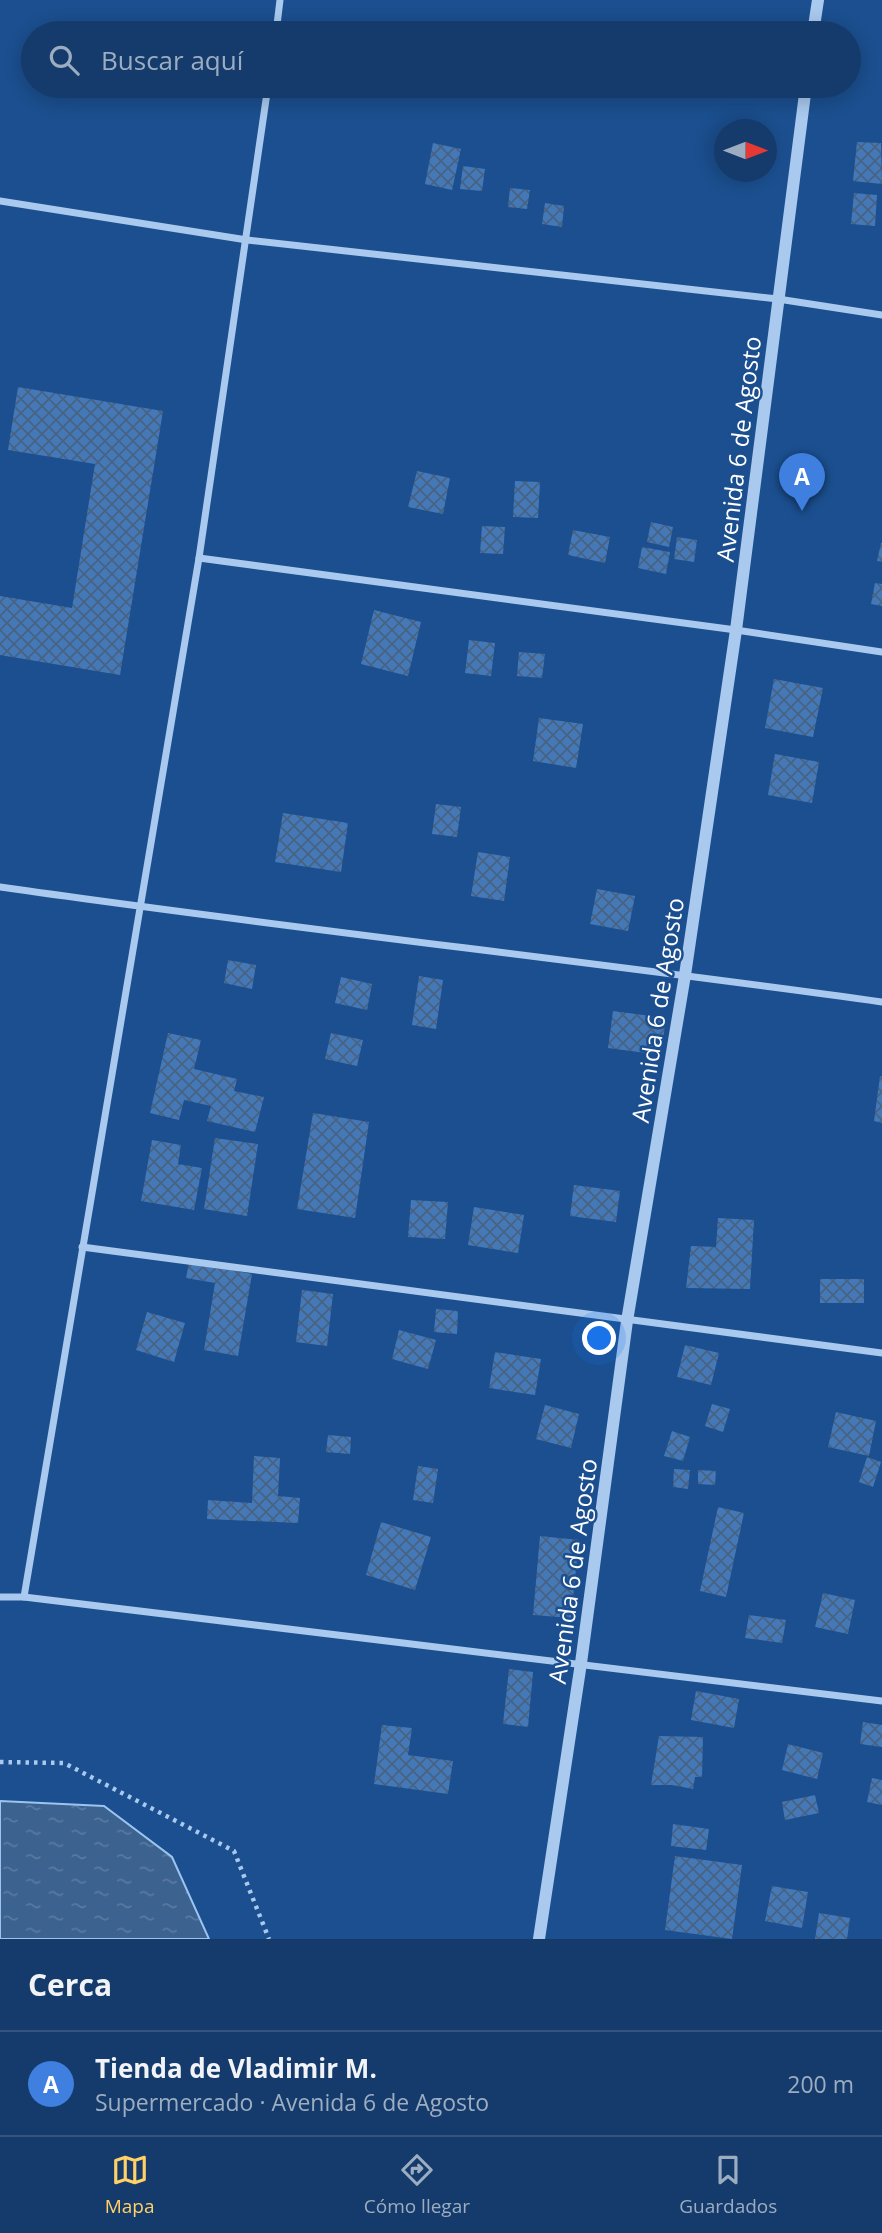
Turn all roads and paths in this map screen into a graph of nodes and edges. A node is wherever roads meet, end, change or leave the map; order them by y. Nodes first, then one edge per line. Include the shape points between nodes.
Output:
1 (280, 0) edge
2 (818, 0) edge
3 (277, 21) edge
4 (815, 21) edge
5 (266, 98) edge
6 (804, 98) edge
7 (0, 201) edge
8 (247, 240) junction
9 (778, 299) junction
10 (882, 314) edge
11 (199, 558) junction
12 (736, 630) junction
13 (882, 652) edge
14 (0, 887) edge
15 (140, 907) junction
16 (685, 975) junction
17 (882, 1002) edge
18 (82, 1247) junction
19 (627, 1321) junction
20 (882, 1353) edge
21 (0, 1597) edge
22 (24, 1597) junction
23 (581, 1663) junction
24 (882, 1701) edge
25 (0, 1762) edge
26 (269, 1939) edge
27 (539, 1939) edge

1 - 3 street
2 - 4 street
5 - 8 street
6 - 9 street, Avenida 6 de Agosto
7 - 8 street
8 - 9 street
8 - 11 street
9 - 10 street
9 - 12 street, Avenida 6 de Agosto
11 - 12 street
11 - 15 street
12 - 13 street
12 - 16 street, Avenida 6 de Agosto
14 - 15 street
15 - 16 street
15 - 18 street
16 - 17 street
16 - 19 street, Avenida 6 de Agosto
18 - 19 street
18 - 22 street
19 - 20 street
19 - 23 street, Avenida 6 de Agosto
21 - 22 street
22 - 23 street
23 - 24 street
23 - 27 street, Avenida 6 de Agosto
25 - 26 path via 64,1763 234,1851

